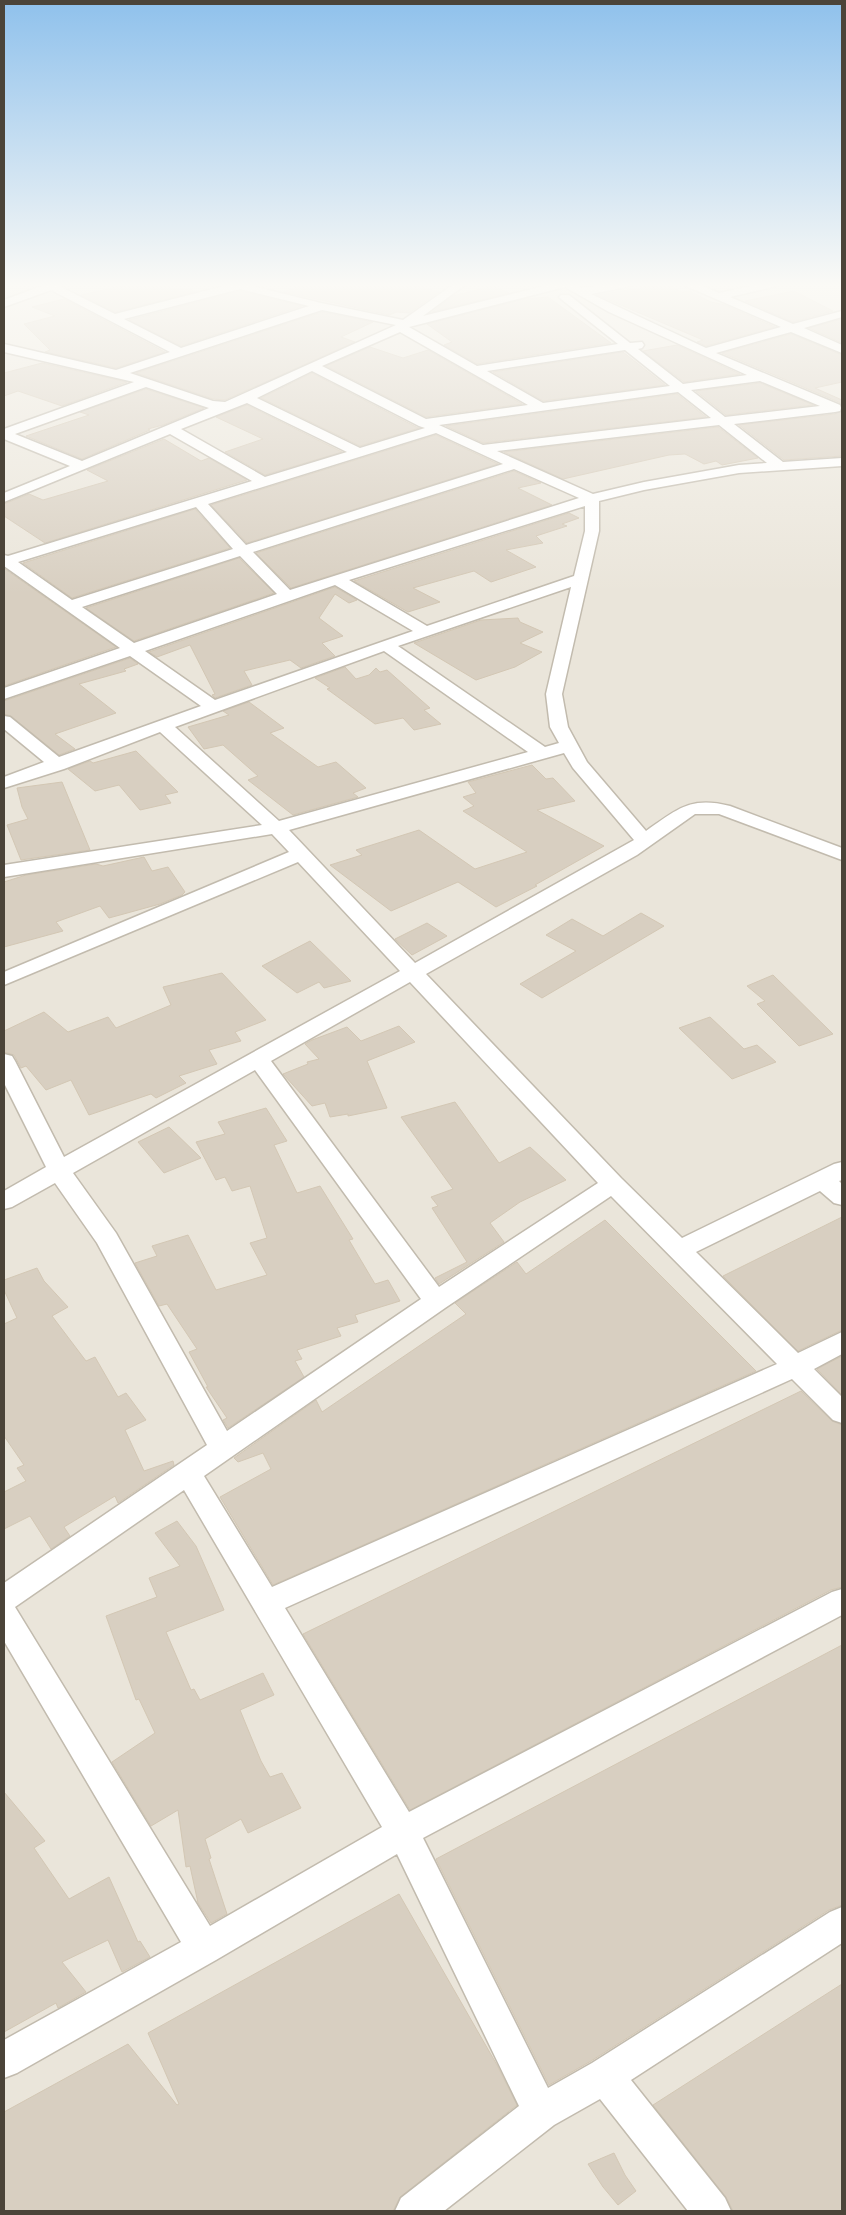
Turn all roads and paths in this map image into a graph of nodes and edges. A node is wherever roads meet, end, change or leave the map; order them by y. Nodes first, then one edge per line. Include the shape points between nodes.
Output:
1 (132, 387) edge
2 (162, 387) edge
3 (269, 387) edge
4 (354, 387) edge
5 (508, 387) edge
6 (686, 387) edge
7 (786, 387) edge
8 (681, 388) junction
9 (247, 398) junction
10 (225, 406) junction
11 (539, 406) junction
12 (839, 409) edge
13 (723, 422) junction
14 (430, 426) junction
15 (171, 429) junction
16 (4, 434) edge
17 (479, 449) junction
18 (358, 452) junction
19 (842, 462) edge
20 (513, 465) junction
21 (778, 465) junction
22 (80, 466) junction
23 (263, 482) junction
24 (4, 498) edge
25 (592, 500) junction
26 (198, 501) junction
27 (242, 550) junction
28 (5, 560) edge
29 (336, 579) junction
30 (581, 579) junction
31 (287, 596) junction
32 (69, 606) junction
33 (425, 631) junction
34 (386, 645) junction
35 (133, 649) junction
36 (4, 694) edge
37 (214, 707) junction
38 (4, 721) edge
39 (164, 726) junction
40 (11, 734) edge
41 (568, 746) junction
42 (542, 753) junction
43 (58, 765) junction
44 (4, 783) edge
45 (276, 828) junction
46 (645, 840) junction
47 (300, 854) junction
48 (842, 854) edge
49 (4, 871) edge
50 (413, 973) junction
51 (4, 979) edge
52 (258, 1058) junction
53 (4, 1061) edge
54 (59, 1171) junction
55 (833, 1175) edge
56 (613, 1184) junction
57 (842, 1197) edge
58 (4, 1201) edge
59 (678, 1250) junction
60 (436, 1301) junction
61 (842, 1342) edge
62 (795, 1367) junction
63 (842, 1413) edge
64 (222, 1448) junction
65 (188, 1473) junction
66 (4, 1599) edge
67 (842, 1601) edge
68 (265, 1603) junction
69 (4, 1615) edge
70 (403, 1832) junction
71 (842, 1924) edge
72 (204, 1948) junction
73 (4, 2060) edge
74 (605, 2076) junction
75 (541, 2112) junction
76 (414, 2211) edge
77 (712, 2211) edge

1 - 16 street
2 - 10 street via 211,405
3 - 9 street
4 - 14 street
5 - 11 street
6 - 8 street
7 - 12 street
8 - 11 street
8 - 13 street
9 - 10 street
9 - 18 street
10 - 15 street
11 - 14 street
12 - 13 street
13 - 17 street
13 - 21 street
14 - 17 street
14 - 18 street
15 - 22 street
15 - 23 street
16 - 22 street
17 - 20 street
18 - 23 street
19 - 21 street
20 - 25 street
20 - 27 street
21 - 25 street via 698,476
22 - 24 street
23 - 26 street
25 - 29 street
25 - 30 street via 592,531
26 - 27 street
26 - 28 street
27 - 31 street
27 - 32 street
28 - 32 street
29 - 31 street
29 - 33 street
30 - 33 street
30 - 41 street via 554,694 559,727
31 - 35 street
32 - 35 street
33 - 34 street
34 - 37 street
34 - 42 street
35 - 36 street
35 - 37 street
37 - 39 street
38 - 40 street
39 - 43 street
39 - 45 street
40 - 43 street
41 - 42 street
41 - 46 street via 579,764
42 - 45 street
43 - 44 street
45 - 47 street
45 - 49 street
46 - 48 street via 689,810 712,807
46 - 50 street
47 - 50 street
47 - 51 street
50 - 52 street
50 - 56 street
52 - 54 street
52 - 60 street
53 - 54 street
54 - 58 street
54 - 64 street via 107,1239
55 - 57 street
55 - 59 street
56 - 59 street
56 - 60 street
59 - 62 street
60 - 64 street
61 - 62 street
62 - 63 street
62 - 68 street
64 - 65 street
65 - 66 street
65 - 68 street
67 - 70 street
68 - 70 street
69 - 72 street
70 - 72 street
70 - 75 street
71 - 74 street
72 - 73 street
74 - 75 street
74 - 77 street
75 - 76 street

